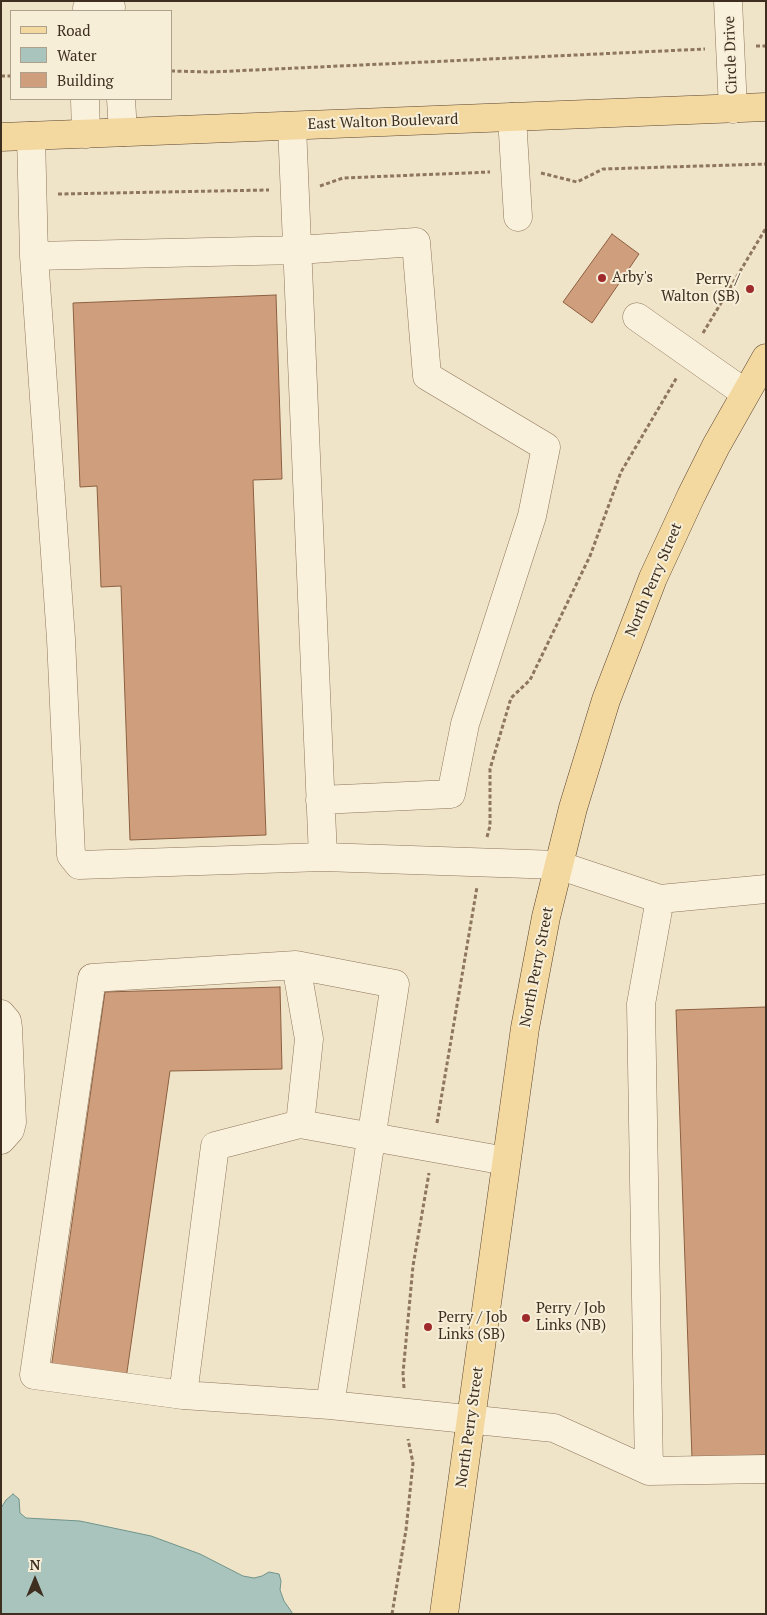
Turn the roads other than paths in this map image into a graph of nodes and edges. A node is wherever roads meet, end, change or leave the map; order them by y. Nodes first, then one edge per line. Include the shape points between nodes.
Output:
1 (728, 1) edge
2 (85, 100) edge
3 (121, 100) edge
4 (766, 108) edge
5 (732, 109) junction
6 (512, 117) junction
7 (292, 126) junction
8 (123, 132) junction
9 (86, 134) junction
10 (31, 136) junction
11 (1, 137) edge
12 (518, 217) dead end
13 (298, 250) junction
14 (34, 256) junction
15 (637, 318) dead end
16 (766, 358) edge
17 (745, 393) junction
18 (320, 800) junction
19 (323, 857) junction
20 (558, 865) junction
21 (766, 889) edge
22 (660, 899) junction
23 (296, 965) junction
24 (1, 1014) edge
25 (6, 1074) edge
26 (300, 1124) junction
27 (372, 1137) junction
28 (1, 1140) edge
29 (506, 1161) junction
30 (183, 1395) junction
31 (330, 1405) junction
32 (470, 1419) junction
33 (766, 1469) edge
34 (649, 1472) junction
35 (444, 1614) edge

1 - 5 street, Circle Drive
2 - 9 street
3 - 8 street
4 - 5 main road, East Walton Boulevard
5 - 6 main road, East Walton Boulevard
6 - 7 main road, East Walton Boulevard
6 - 12 street
7 - 8 main road, East Walton Boulevard
7 - 13 street
8 - 9 main road, East Walton Boulevard
9 - 10 main road, East Walton Boulevard
10 - 11 main road, East Walton Boulevard
10 - 14 street
13 - 14 street
13 - 18 street
13 - 18 street via 416,242 427,376 546,447 532,516 465,724 451,794
14 - 19 street via 61,639 71,855 79,865
15 - 17 street
16 - 17 main road, North Perry Street
17 - 20 main road, North Perry Street via 690,496 628,639 588,753
18 - 19 street
19 - 20 street
20 - 22 street
20 - 29 main road, North Perry Street via 535,971
21 - 22 street
22 - 34 street via 641,1004
23 - 26 street via 309,1039
23 - 27 street via 395,984
23 - 30 street via 92,978 34,1375
24 - 25 street via 8,1028
25 - 28 street via 12,1122
26 - 27 street
26 - 30 street via 215,1146
27 - 29 street
27 - 31 street
29 - 32 main road, North Perry Street
30 - 31 street
31 - 32 street
32 - 34 street via 554,1428
32 - 35 main road, North Perry Street
33 - 34 street

